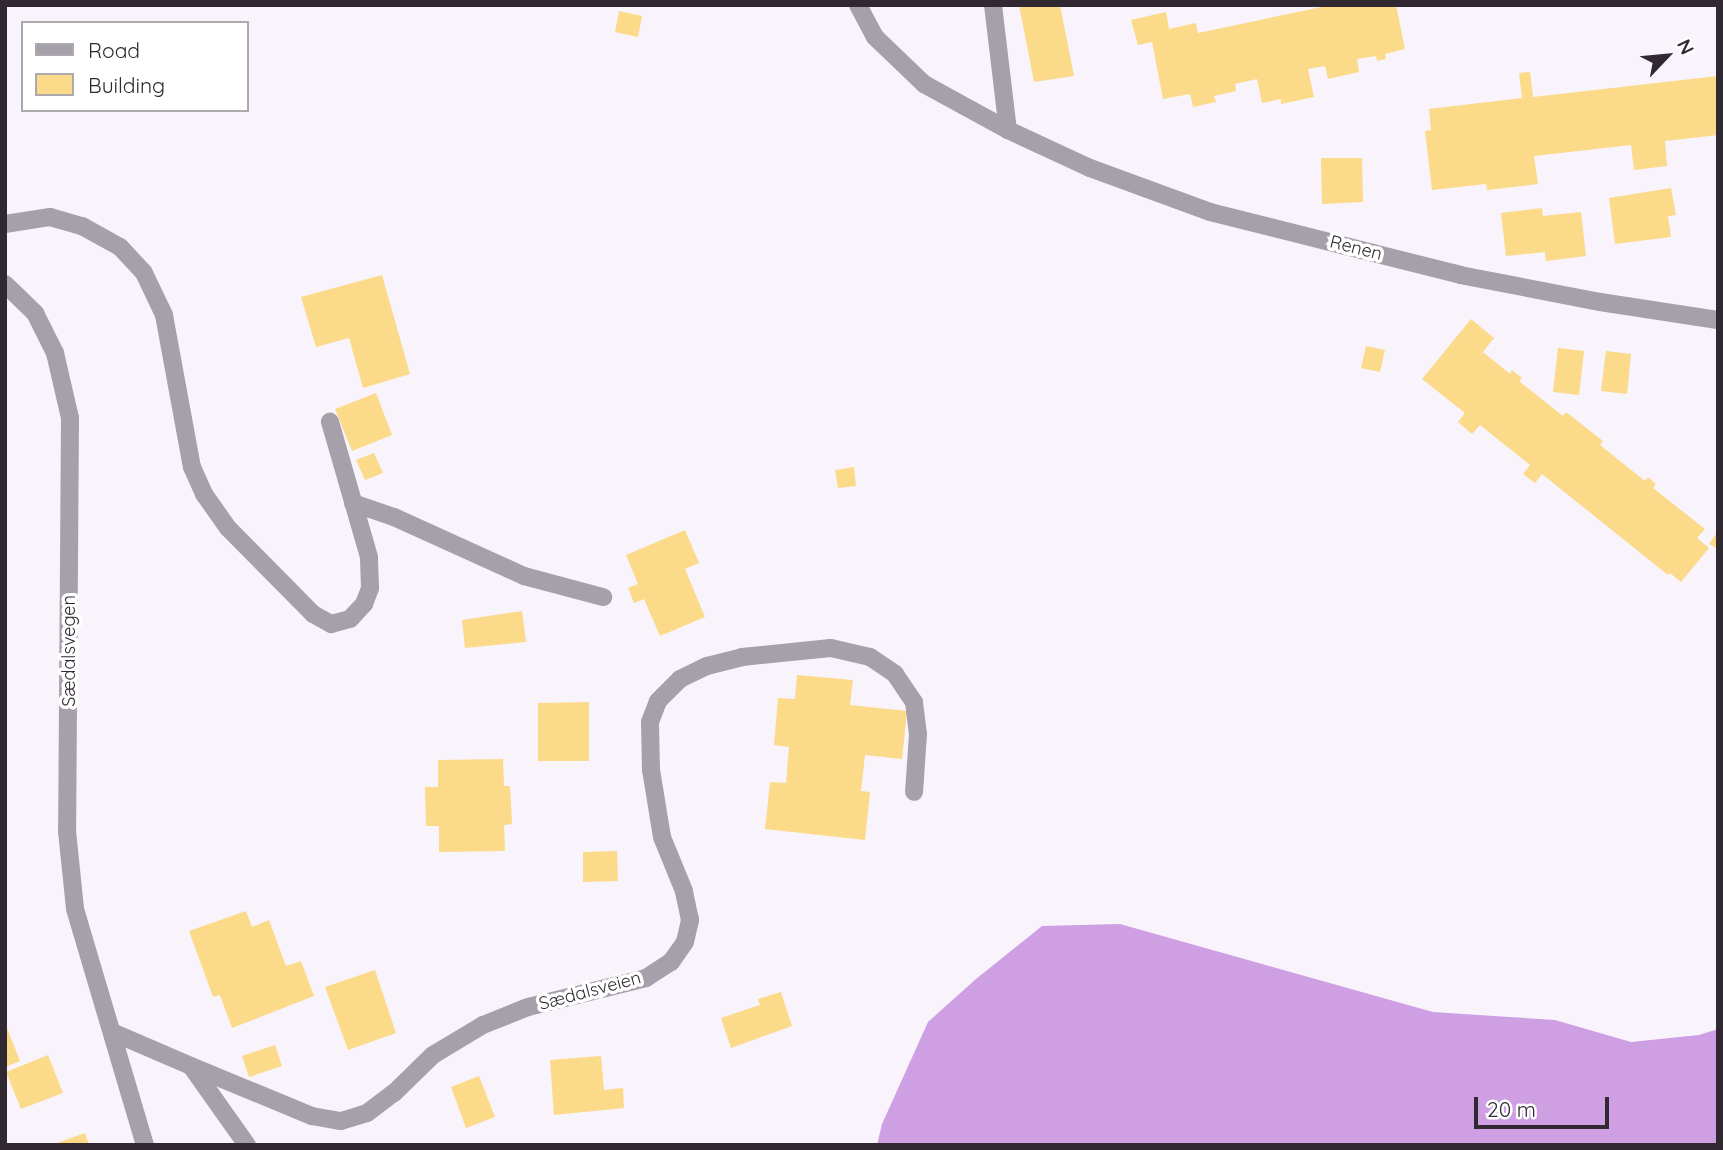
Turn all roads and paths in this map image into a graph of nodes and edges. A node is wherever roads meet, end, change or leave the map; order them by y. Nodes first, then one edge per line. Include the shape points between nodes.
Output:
1 (858, 5) edge
2 (993, 5) edge
3 (1008, 130) junction
4 (5, 224) edge
5 (5, 284) edge
6 (1718, 320) edge
7 (330, 422) dead end
8 (353, 503) junction
9 (603, 597) dead end
10 (914, 792) dead end
11 (112, 1032) junction
12 (191, 1066) junction
13 (145, 1145) edge
14 (247, 1145) edge

1 - 3 street, Renen via 875,37 924,84
2 - 3 street
3 - 6 street, Renen via 1090,168 1210,212 1460,275
4 - 8 street via 50,217 82,226 120,247 144,273 164,315 192,467 204,494 228,528 313,614 331,624 350,619 364,604 370,588 369,557
5 - 11 street, Sædalsvegen via 35,313 55,354 70,418 67,831 75,909
7 - 8 street
8 - 9 street via 524,576
10 - 12 street, Sædalsveien via 918,734 914,702 895,674 870,657 831,648 742,657 707,666 680,679 658,701 650,722 651,770 662,838 684,891 690,920 685,942 671,962 646,978 527,1007 483,1025 433,1055 367,1113 341,1121 312,1116
11 - 12 street
11 - 13 street, Sædalsvegen
12 - 14 street

